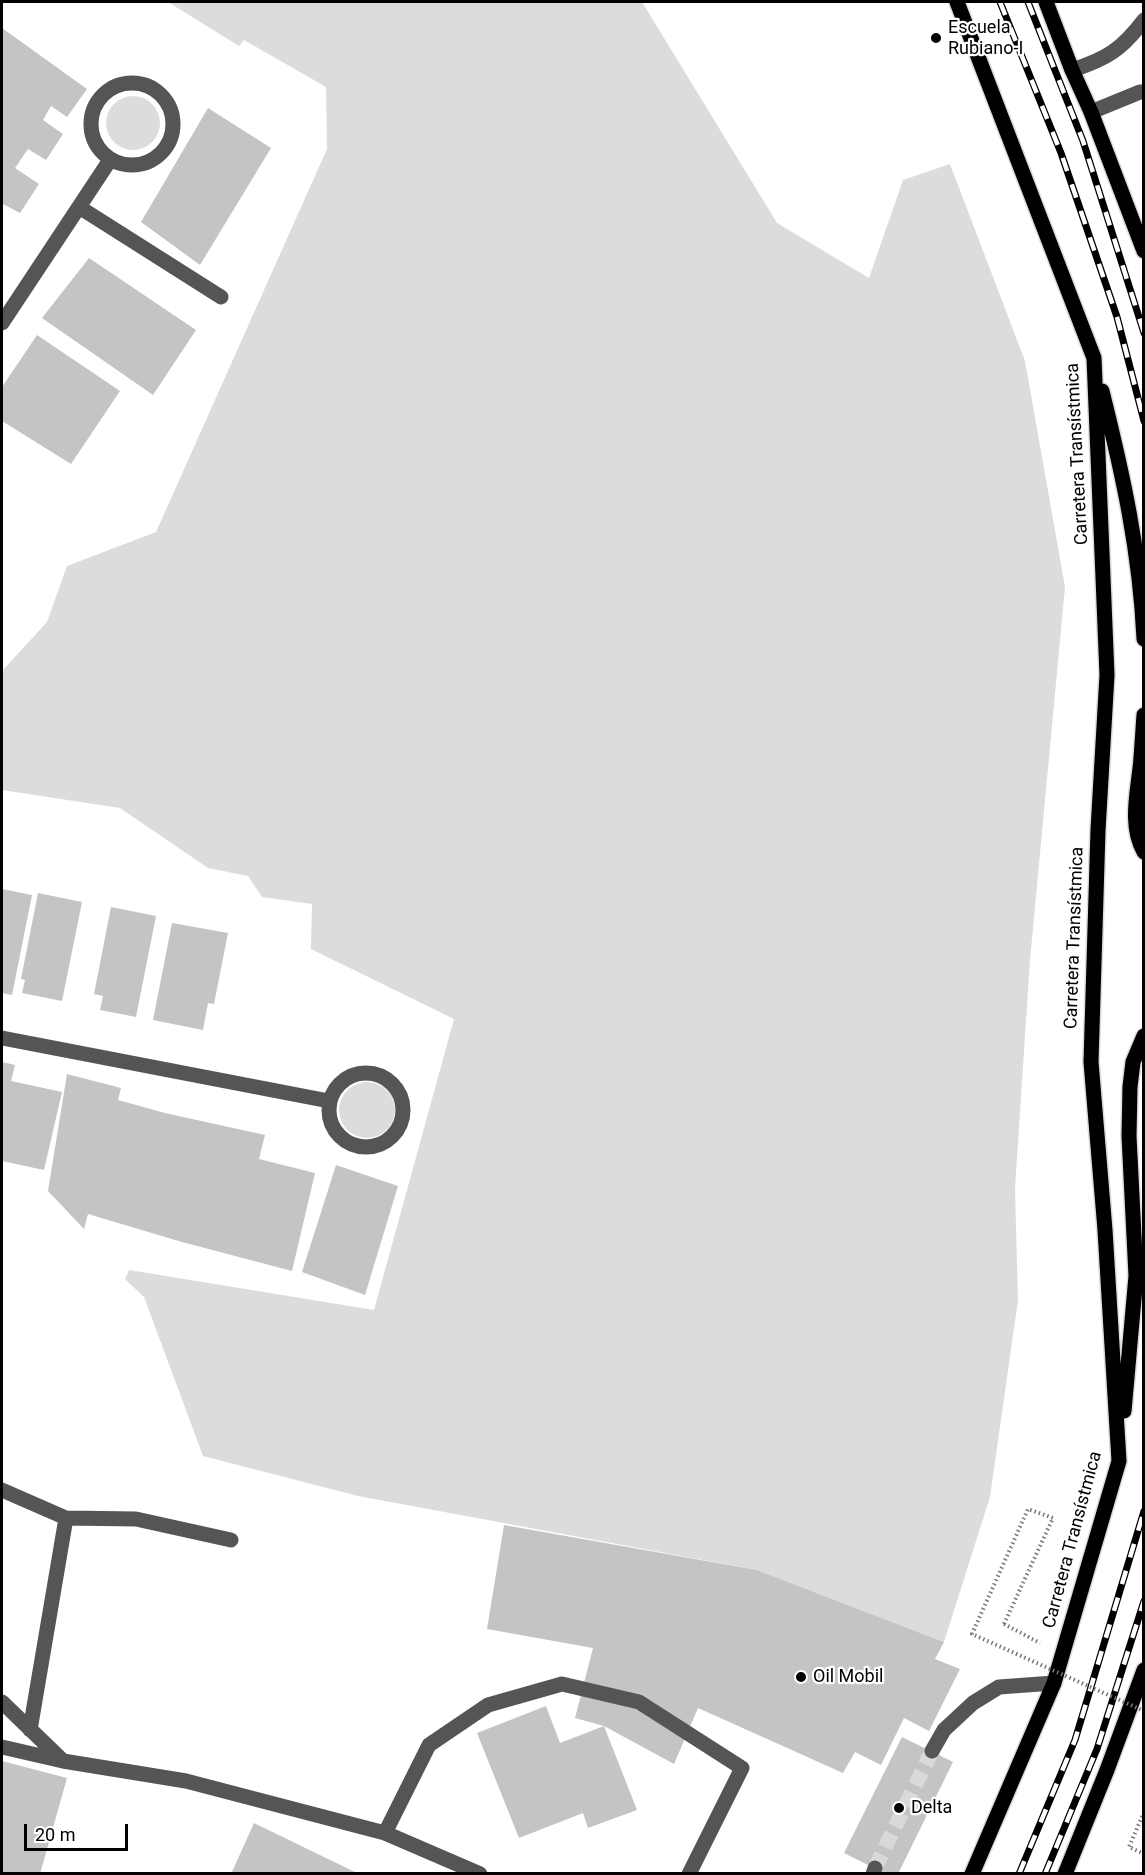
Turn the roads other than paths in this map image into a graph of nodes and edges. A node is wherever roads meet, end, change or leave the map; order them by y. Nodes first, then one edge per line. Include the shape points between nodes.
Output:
1 (957, 2) edge
2 (1046, 2) edge
3 (1143, 20) edge
4 (1072, 70) junction
5 (1143, 92) edge
6 (1091, 112) junction
7 (110, 160) junction
8 (79, 207) junction
9 (1143, 251) edge
10 (221, 297) dead end
11 (2, 323) edge
12 (1094, 358) junction
13 (1143, 639) edge
14 (1143, 714) edge
15 (1143, 852) edge
16 (1143, 1036) edge
17 (2, 1038) edge
18 (329, 1101) junction
19 (1119, 1461) junction
20 (2, 1490) edge
21 (66, 1518) junction
22 (231, 1540) dead end
23 (1142, 1679) edge
24 (1054, 1683) junction
25 (2, 1702) edge
26 (30, 1730) junction
27 (2, 1747) edge
28 (932, 1751) tunnel mouth
29 (63, 1761) junction
30 (385, 1833) junction
31 (480, 1874) edge
32 (689, 1874) edge
33 (972, 1874) edge
34 (1065, 1874) edge

1 - 12 main road, Carretera Transístmica
2 - 4 main road
3 - 4 street via 1127,42 1098,62
4 - 6 main road
5 - 6 street
6 - 9 main road
7 - 7 street via 138,166 162,153 170,141 172,113 156,91 138,84 118,85 97,101 92,113 92,133 100,151
7 - 8 street
8 - 10 street
8 - 11 street
12 - 13 main road via 1131,517
12 - 19 main road, Carretera Transístmica via 1107,675 1091,1062
14 - 15 main road via 1135,814
16 - 19 main road via 1133,1062 1130,1087 1136,1276
17 - 18 street
18 - 18 street via 328,1113 337,1135 357,1147 369,1148 390,1139 403,1119 400,1094 381,1076 355,1074 334,1089
19 - 24 main road, Carretera Transístmica
20 - 21 street
21 - 22 street via 136,1519
21 - 26 street
23 - 34 main road
24 - 28 street via 999,1687 944,1730
24 - 33 main road, Carretera Transístmica
25 - 26 street
26 - 29 street
27 - 29 street
29 - 30 street via 186,1781
30 - 31 street
30 - 32 street via 429,1745 488,1705 562,1684 639,1702 742,1768

